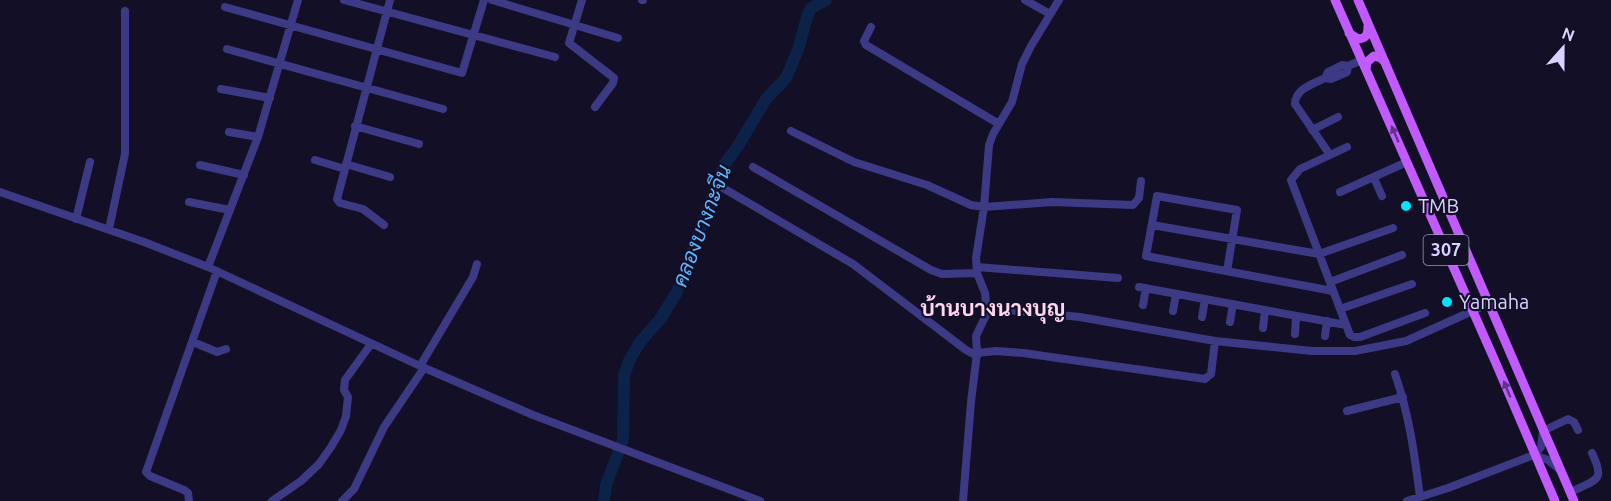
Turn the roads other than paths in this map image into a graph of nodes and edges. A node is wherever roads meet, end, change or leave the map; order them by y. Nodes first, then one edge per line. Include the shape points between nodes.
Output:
1 (298, 0) edge
2 (344, 0) edge
3 (390, 0) edge
4 (484, 0) edge
5 (492, 0) edge
6 (582, 0) edge
7 (1025, 0) edge
8 (1059, 0) edge
9 (1335, 0) edge
10 (1358, 0) edge
11 (225, 7) dead end
12 (125, 11) dead end
13 (387, 12) junction
14 (1050, 14) junction
15 (1369, 23) junction
16 (574, 25) junction
17 (290, 26) junction
18 (871, 27) dead end
19 (1349, 32) junction
20 (473, 36) junction
21 (618, 38) dead end
22 (227, 49) dead end
23 (376, 50) junction
24 (555, 57) dead end
25 (1385, 62) junction
26 (279, 64) junction
27 (1364, 65) junction
28 (366, 88) junction
29 (221, 89) dead end
30 (270, 98) junction
31 (595, 107) dead end
32 (443, 109) dead end
33 (1338, 117) dead end
34 (999, 124) junction
35 (356, 126) junction
36 (1312, 130) junction
37 (790, 131) dead end
38 (229, 132) dead end
39 (258, 137) junction
40 (419, 144) dead end
41 (1347, 147) dead end
42 (1330, 155) junction
43 (315, 160) dead end
44 (90, 162) dead end
45 (1407, 162) junction
46 (200, 165) dead end
47 (345, 166) junction
48 (753, 167) dead end
49 (244, 175) junction
50 (390, 177) dead end
51 (1374, 178) junction
52 (1141, 181) dead end
53 (723, 188) dead end
54 (0, 192) edge
55 (1340, 192) dead end
56 (1382, 196) dead end
57 (189, 202) dead end
58 (984, 207) junction
59 (230, 210) junction
60 (76, 219) junction
61 (384, 225) dead end
62 (1152, 225) junction
63 (1393, 228) dead end
64 (109, 229) junction
65 (1233, 238) junction
66 (1319, 254) junction
67 (1402, 255) dead end
68 (477, 264) dead end
69 (208, 267) junction
70 (977, 270) junction
71 (217, 271) junction
72 (1227, 271) junction
73 (1118, 278) dead end
74 (1330, 282) junction
75 (1412, 284) dead end
76 (1333, 291) junction
77 (1176, 294) junction
78 (1205, 299) junction
79 (1233, 304) junction
80 (1488, 304) junction
81 (1143, 305) dead end
82 (1340, 309) junction
83 (1265, 310) junction
84 (1173, 311) dead end
85 (1473, 312) junction
86 (987, 313) junction
87 (1425, 313) dead end
88 (1296, 316) junction
89 (1202, 317) dead end
90 (1326, 321) junction
91 (1230, 322) dead end
92 (1346, 325) junction
93 (1263, 328) dead end
94 (1294, 334) dead end
95 (1325, 336) dead end
96 (1215, 340) junction
97 (193, 342) junction
98 (370, 344) junction
99 (226, 349) dead end
100 (977, 355) junction
101 (422, 367) junction
102 (1395, 374) dead end
103 (1403, 397) junction
104 (1533, 404) junction
105 (1347, 411) dead end
106 (1516, 411) junction
107 (1544, 428) junction
108 (1578, 430) dead end
109 (1592, 453) dead end
110 (1534, 455) junction
111 (1562, 472) junction
112 (1420, 496) junction
113 (1572, 496) edge
114 (189, 501) edge
115 (272, 501) edge
116 (342, 501) edge
117 (760, 501) edge
118 (963, 501) edge
119 (1407, 501) edge
120 (1555, 501) edge

1 - 17 street
2 - 13 street
3 - 13 street
4 - 20 street
5 - 16 street
6 - 16 street
7 - 14 street
8 - 14 street
9 - 19 main road, 307
10 - 15 main road, 307
11 - 17 street
12 - 64 street via 125,154
13 - 20 street
13 - 23 street
14 - 34 street via 1022,64 1012,102
15 - 19 main road via 1364,38 1358,39
15 - 25 main road, 307
16 - 21 street
16 - 31 street via 569,43 614,78
17 - 23 street
17 - 26 street
18 - 34 street via 866,45
19 - 27 main road, 307
20 - 23 street via 462,73
20 - 24 street
22 - 26 street
23 - 28 street
25 - 27 main road via 1374,56
25 - 80 main road, 307
26 - 28 street
26 - 30 street
27 - 36 street via 1348,66 1347,72 1299,92 1296,107
45 -> 27 main road, 307
28 - 32 street
28 - 35 street
29 - 30 street
30 - 39 street
33 - 36 street
34 - 58 street via 989,146
35 - 40 street
35 - 47 street
36 - 42 street
37 - 58 street via 854,162
38 - 39 street
39 - 49 street
41 - 42 street
42 - 66 street via 1300,169 1292,180
43 - 47 street
44 - 60 street
45 - 51 street
45 - 85 main road, 307
46 - 49 street
47 - 50 street
47 - 61 street via 337,199 363,209
48 - 70 street via 931,270 942,274
49 - 59 street
51 - 55 street
51 - 56 street
52 - 58 street via 1139,198 1133,205 1052,202
53 - 100 street via 853,264
54 - 60 street
57 - 59 street
58 - 70 street
59 - 69 street
60 - 64 street
62 - 65 street
62 - 65 street via 1157,196 1237,210
62 - 72 street via 1146,256
63 - 66 street
64 - 69 street
65 - 66 street
65 - 72 street
66 - 74 street
67 - 74 street
68 - 101 street via 473,278
69 - 71 street
70 - 73 street
70 - 86 street
71 - 97 street
71 - 98 street
72 - 76 street
74 - 76 street
75 - 82 street
76 - 82 street
77 - 78 street
77 - 81 street via 1143,288
77 - 84 street
78 - 79 street
78 - 89 street
79 - 83 street
79 - 91 street
80 - 85 street
80 - 104 main road, 307
82 - 92 street
83 - 88 street
83 - 93 street
85 - 96 street via 1406,341 1354,351 1312,351
106 -> 85 main road, 307
86 - 96 street via 997,309 1080,317
86 - 100 street via 976,336
87 - 92 street via 1354,337
88 - 90 street
88 - 94 street
90 - 92 street
90 - 95 street
96 - 100 street via 1211,374 1205,379 1023,353 996,351
97 - 99 street via 217,352
97 - 114 street via 146,472 184,490
98 - 101 street
98 - 115 street via 345,380 346,416 331,447 302,481
100 - 118 street
101 - 116 street via 384,428 354,489
101 - 117 street via 533,415
102 - 103 street
103 - 105 street
103 - 112 street
104 - 106 main road
104 - 107 main road, 307
106 - 110 main road, 307
107 - 108 street via 1568,419
107 - 110 street via 1541,447
107 - 111 main road, 307
109 - 113 street via 1600,469 1598,476
110 - 111 street
110 - 112 street
110 - 120 main road, 307
111 - 113 main road, 307
112 - 119 street

